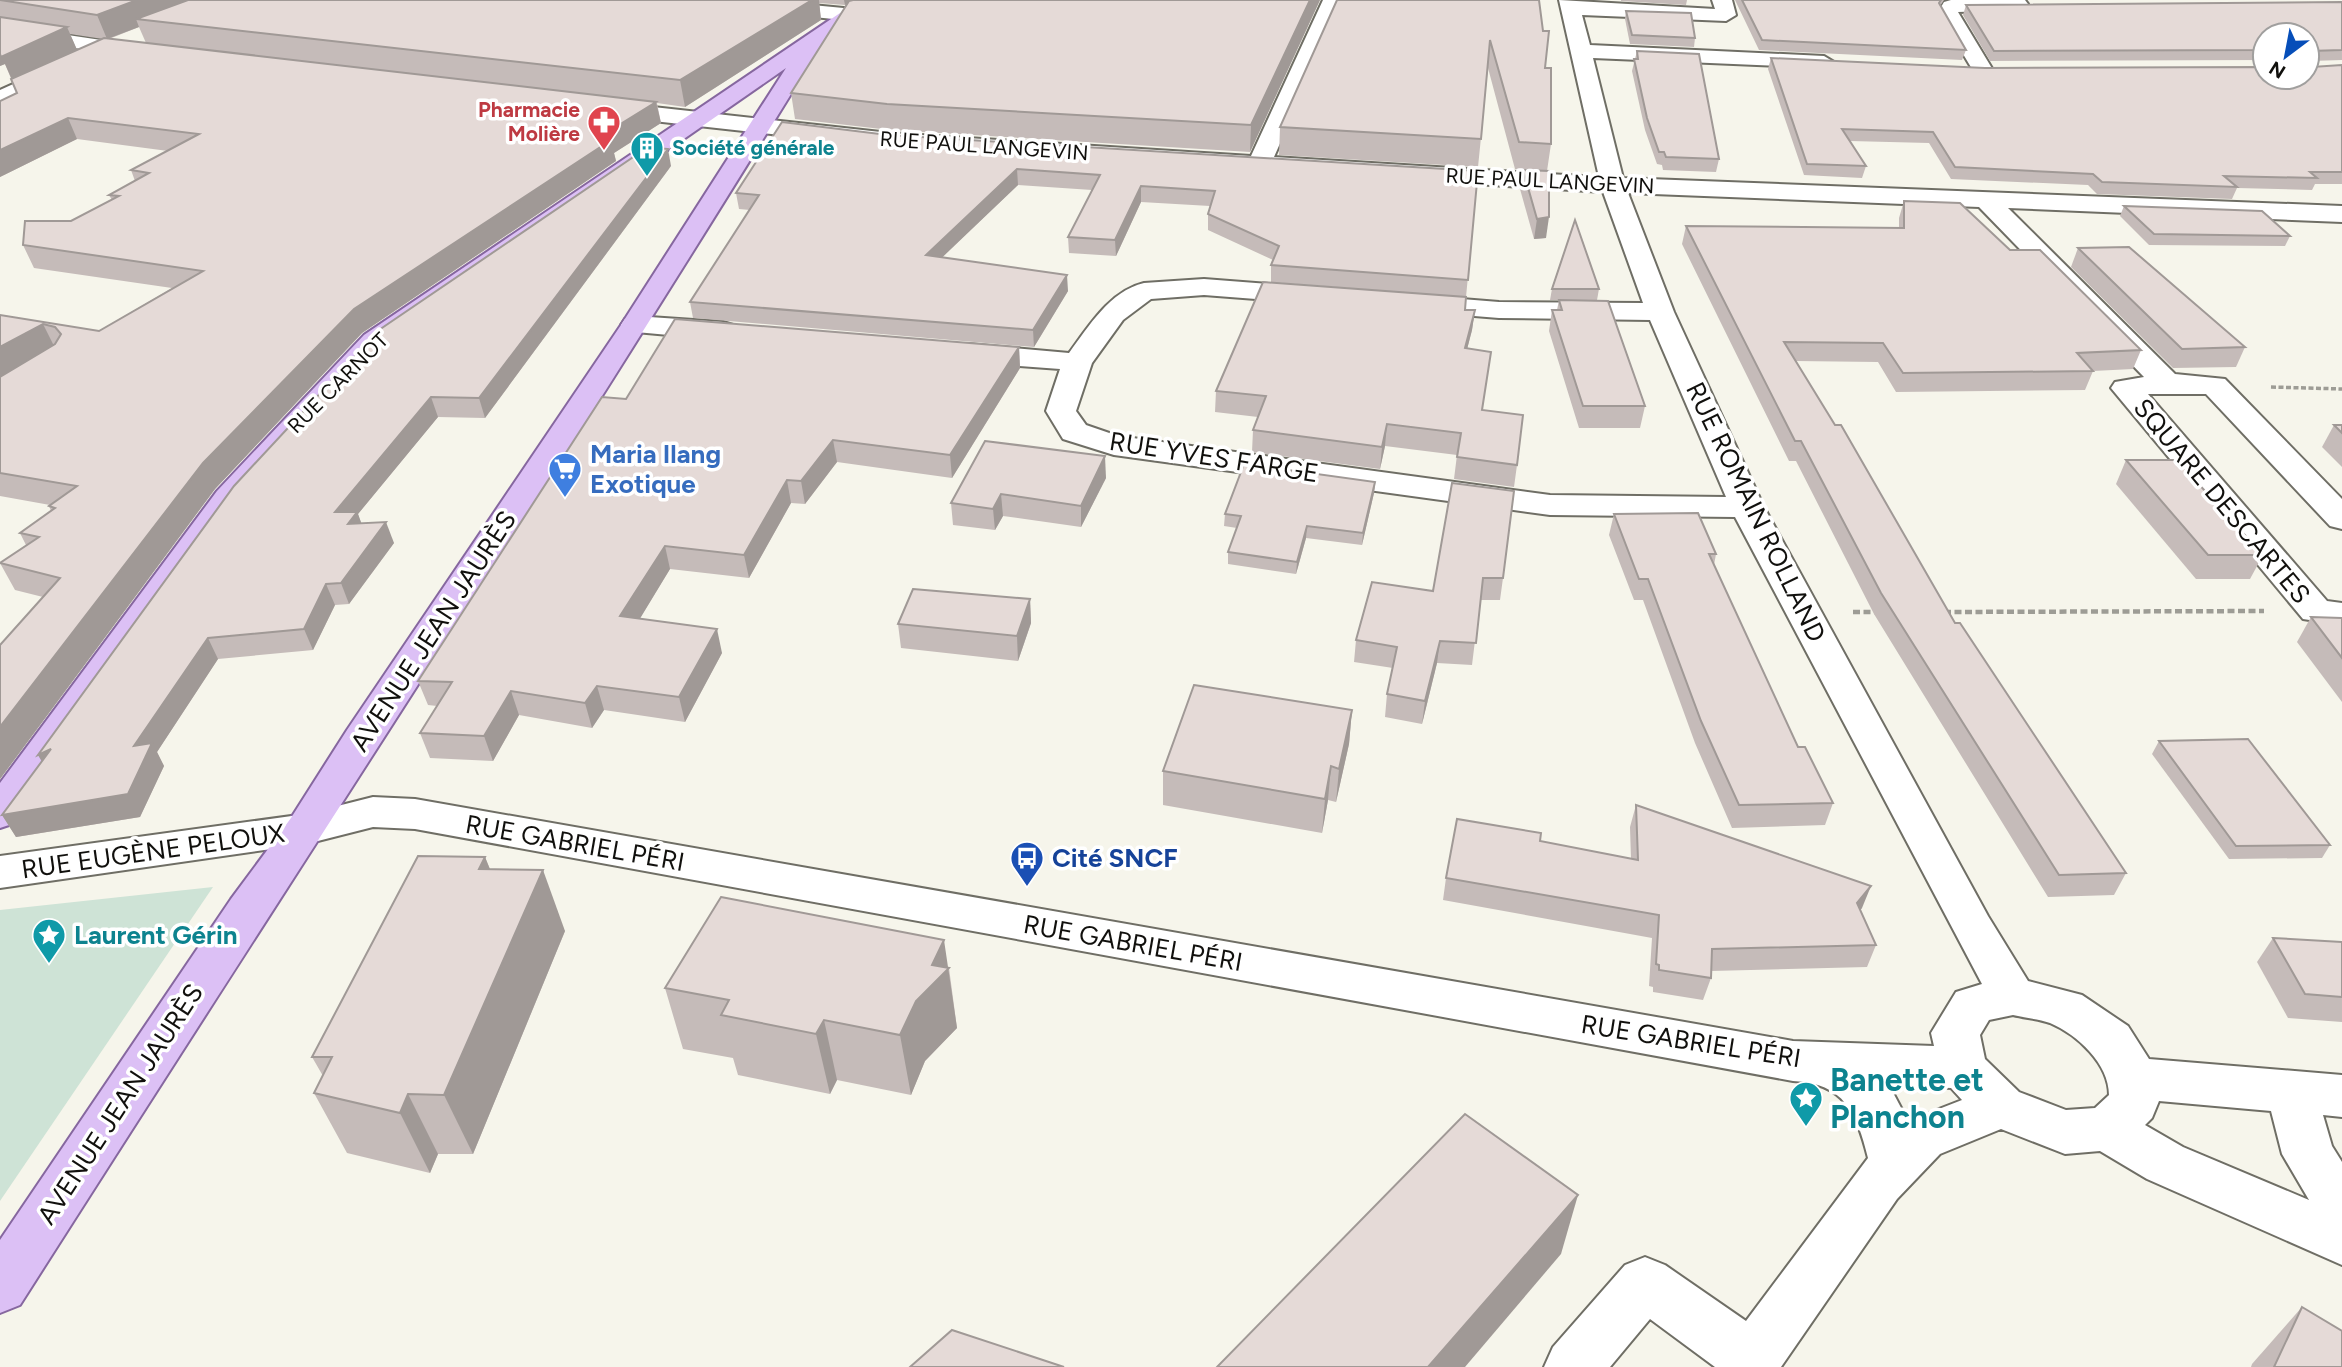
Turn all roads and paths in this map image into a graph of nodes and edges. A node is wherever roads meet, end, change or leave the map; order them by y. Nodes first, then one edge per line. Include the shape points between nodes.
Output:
1 (701, 0) edge
2 (909, 0) edge
3 (1333, 0) edge
4 (1722, 0) edge
5 (2035, 4) edge
6 (1570, 5) edge
7 (859, 8) edge
8 (0, 31) edge
9 (149, 32) edge
10 (815, 38) junction
11 (109, 48) junction
12 (1581, 51) junction
13 (163, 55) edge
14 (1841, 63) edge
15 (1959, 69) edge
16 (1982, 70) junction
17 (2010, 70) edge
18 (0, 99) edge
19 (582, 106) edge
20 (695, 120) junction
21 (759, 128) junction
22 (1260, 163) junction
23 (1613, 186) junction
24 (1986, 200) junction
25 (2342, 214) edge
26 (1338, 297) edge
27 (1392, 302) edge
28 (1660, 312) junction
29 (635, 325) junction
30 (749, 333) edge
31 (940, 350) edge
32 (1077, 362) junction
33 (2168, 383) junction
34 (2214, 385) junction
35 (2342, 389) edge
36 (1747, 507) junction
37 (2342, 519) edge
38 (1803, 612) junction
39 (1886, 612) edge
40 (1941, 612) edge
41 (2329, 613) edge
42 (0, 813) edge
43 (306, 829) junction
44 (0, 872) edge
45 (2013, 996) junction
46 (1819, 1062) junction
47 (1964, 1068) junction
48 (2134, 1078) junction
49 (2291, 1092) junction
50 (2342, 1096) edge
51 (2001, 1107) junction
52 (2107, 1129) junction
53 (1896, 1166) junction
54 (2342, 1207) edge
55 (2342, 1240) edge
56 (0, 1287) edge
57 (1749, 1363) edge
58 (1573, 1367) edge

1 - 7 street
2 - 7 main road, AVENUE JEAN JAURÈS
3 - 22 street
4 - 6 street via 1726,15
5 - 16 street via 1951,6 1948,12
6 - 12 street, RUE ROMAIN ROLLAND
7 - 10 main road, AVENUE JEAN JAURÈS
8 - 11 street
9 - 11 street
10 - 20 main road, RUE CARNOT
10 - 21 main road, AVENUE JEAN JAURÈS
11 - 13 street
11 - 18 street
12 - 14 street
12 - 23 street, RUE ROMAIN ROLLAND
15 - 16 street
16 - 17 street
19 - 20 street, RUE PAUL LANGEVIN
20 - 21 street, RUE PAUL LANGEVIN
20 - 42 main road, RUE CARNOT via 374,341 229,498
21 - 22 street, RUE PAUL LANGEVIN
21 - 29 main road, AVENUE JEAN JAURÈS
22 - 23 street, RUE PAUL LANGEVIN
23 - 24 street, RUE PAUL LANGEVIN
23 - 28 street, RUE ROMAIN ROLLAND
24 - 25 street, RUE PAUL LANGEVIN
24 - 33 street
26 - 32 street, RUE YVES FARGE via 1203,286 1144,291 1112,314
27 - 28 street via 1499,310
28 - 36 street, RUE ROMAIN ROLLAND
29 - 30 street
29 - 43 main road, AVENUE JEAN JAURÈS
31 - 32 street
32 - 36 street, RUE YVES FARGE via 1061,411 1074,432 1114,445 1550,505
33 - 34 street, SQUARE DESCARTES
33 - 41 street, SQUARE DESCARTES via 2126,388
34 - 35 path
34 - 37 street
36 - 38 street, RUE ROMAIN ROLLAND
38 - 39 path
38 - 45 street, RUE ROMAIN ROLLAND
40 - 41 path
43 - 44 street, RUE EUGÈNE PELOUX
43 - 46 street, RUE GABRIEL PÉRI via 373,812 415,814 1793,1061
43 - 56 main road, AVENUE JEAN JAURÈS via 247,911
45 - 47 street via 1973,1005 1955,1032
45 - 48 street via 2065,1008 2111,1040
46 - 47 street, RUE GABRIEL PÉRI
46 - 53 street via 1863,1085 1886,1127
47 - 51 street
48 - 49 street
48 - 52 street via 2134,1103
49 - 50 street
49 - 54 street via 2308,1154
51 - 52 street via 2065,1132
51 - 53 street via 1922,1138
52 - 55 street via 2165,1163
53 - 57 street via 1878,1184
57 - 58 street via 1645,1283

